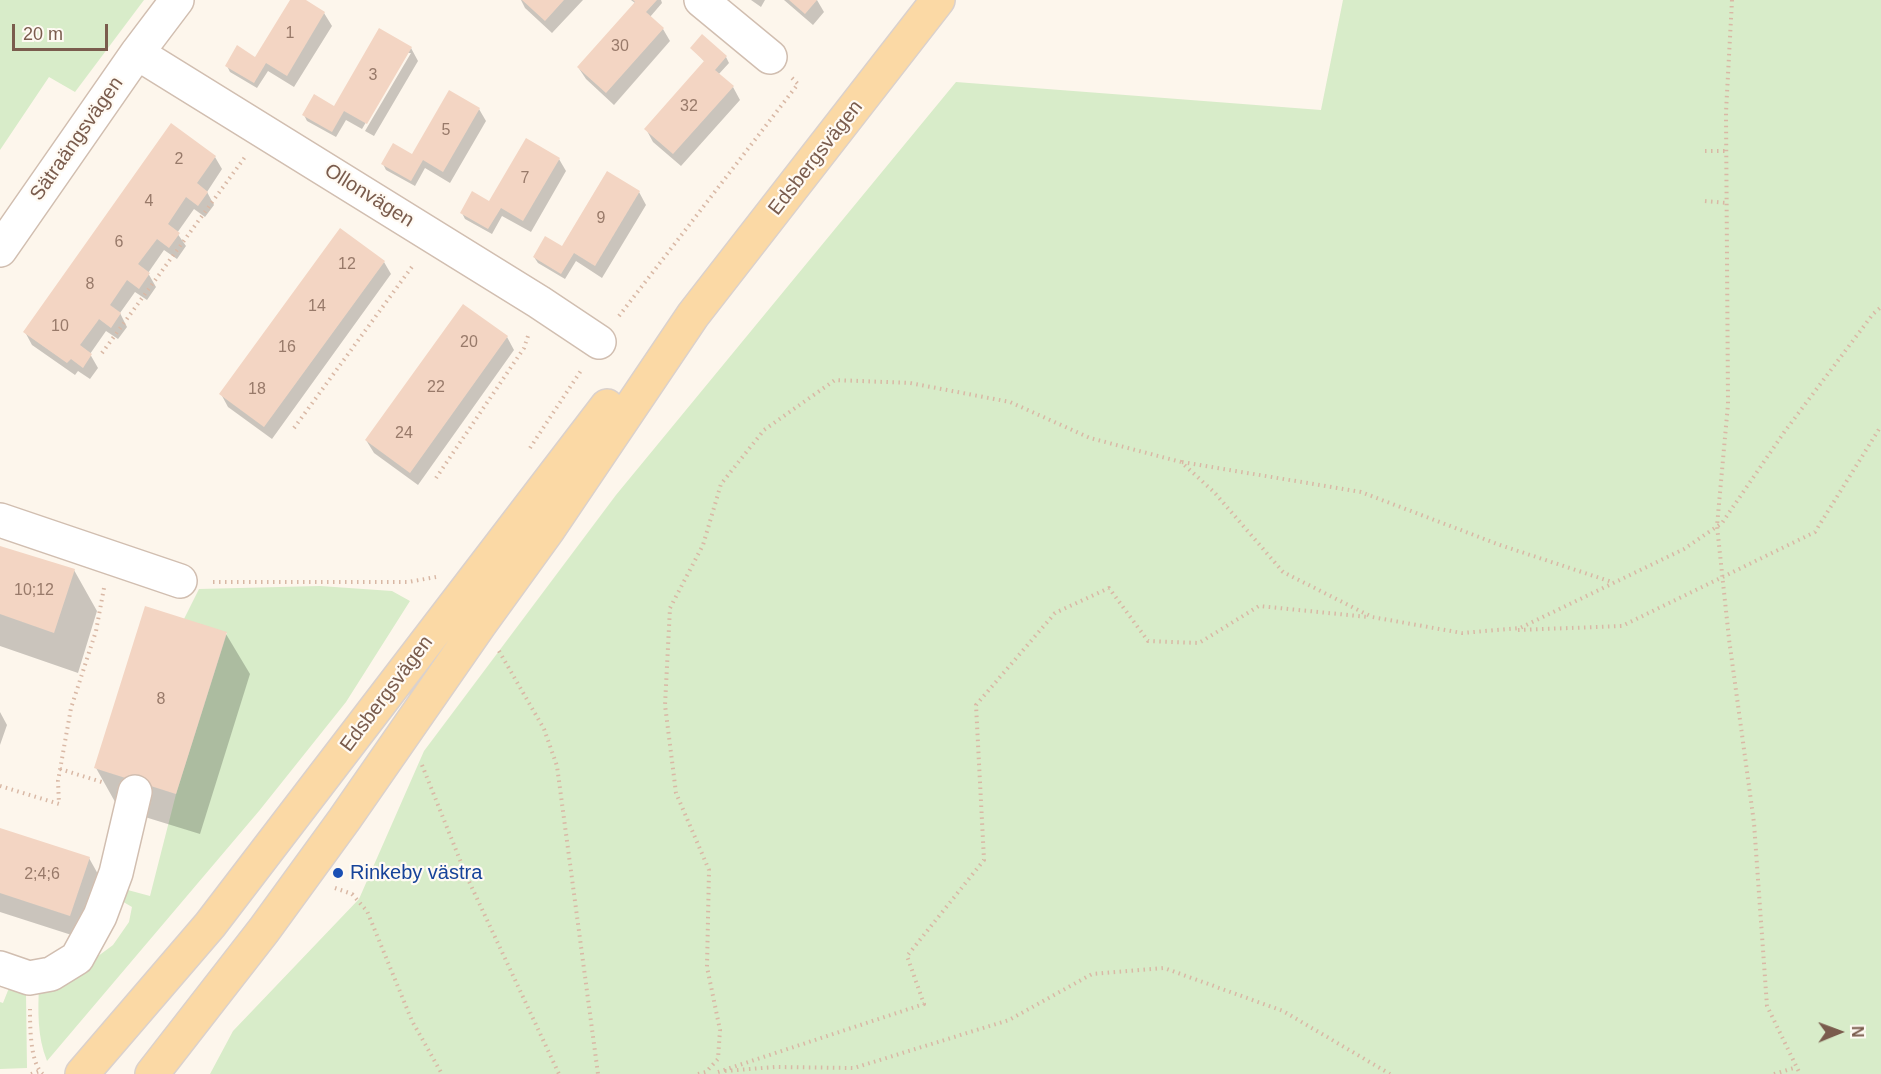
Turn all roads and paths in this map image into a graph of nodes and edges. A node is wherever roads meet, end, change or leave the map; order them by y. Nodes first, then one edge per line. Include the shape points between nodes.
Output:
1 (177, 0) edge
2 (701, 0) edge
3 (938, 0) edge
4 (1732, 0) edge
5 (137, 53) junction
6 (770, 57) joint
7 (264, 131) junction
8 (1705, 151) dead end
9 (1726, 151) junction
10 (1705, 201) dead end
11 (1727, 203) junction
12 (434, 236) junction
13 (1, 244) edge
14 (539, 302) junction
15 (1881, 307) edge
16 (693, 315) junction
17 (599, 342) junction
18 (102, 353) dead end
19 (1881, 426) edge
20 (294, 428) dead end
21 (524, 458) dead end
22 (1181, 462) junction
23 (436, 478) dead end
24 (0, 520) edge
25 (1717, 526) junction
26 (110, 558) junction
27 (440, 576) dead end
28 (1723, 577) junction
29 (180, 581) joint
30 (1613, 582) junction
31 (1372, 617) junction
32 (480, 624) junction
33 (1462, 633) junction
34 (410, 725) junction
35 (60, 769) junction
36 (0, 786) edge
37 (135, 792) joint
38 (329, 886) dead end
39 (14, 973) edge
40 (1797, 1067) junction
41 (160, 1069) edge
42 (42, 1073) edge
43 (719, 1073) edge
44 (30, 1074) edge
45 (82, 1074) edge
46 (442, 1074) edge
47 (559, 1074) edge
48 (598, 1074) edge
49 (698, 1074) edge
50 (1390, 1074) edge
51 (1774, 1074) edge
52 (1800, 1074) edge

1 - 5 street, Sätraängsvägen
2 - 6 street
3 - 16 main road, Edsbergsvägen
4 - 9 path
5 - 7 street, Ollonvägen
5 - 13 street, Sätraängsvägen
6 - 17 path via 798,84
7 - 12 street, Ollonvägen
7 - 18 path
8 - 9 path
9 - 11 path
10 - 11 path
11 - 25 path via 1728,404
12 - 14 street, Ollonvägen
12 - 20 path
14 - 17 street, Ollonvägen
14 - 23 path via 524,348
15 - 25 path
16 - 32 main road, Edsbergsvägen
16 - 45 main road, Edsbergsvägen via 605,408 210,925
17 - 21 path
19 - 28 path via 1815,532
22 - 30 path via 1361,492 1500,545
22 - 31 path via 1214,492 1283,572
22 - 49 path via 1090,438 1010,402 910,383 835,380 764,429 721,484 703,545 670,608 664,705 676,793 709,870 707,967 720,1030 718,1059 706,1072
24 - 26 street
25 - 28 path
25 - 30 path via 1684,549
26 - 29 street
26 - 35 path via 96,631 71,708
27 - 29 path via 408,582
28 - 33 path via 1622,626
28 - 40 path via 1754,823 1767,1006
30 - 33 path via 1520,628
31 - 33 path
31 - 43 path via 1259,606 1199,643 1148,641 1109,588 1055,613 976,705 984,860 907,956 924,1004
32 - 34 main road, Edsbergsvägen
32 - 48 path via 518,680 544,729 557,766
34 - 41 main road, Edsbergsvägen
34 - 47 path via 466,875
35 - 36 path via 59,804
35 - 37 path
37 - 39 street via 116,873 100,916 77,958 51,974
38 - 46 path via 352,894 368,911 412,1021
39 - 42 path via 33,1053
40 - 51 path
40 - 52 path
42 - 44 path
43 - 50 path via 775,1067 854,1068 1009,1020 1092,974 1164,968 1283,1011

